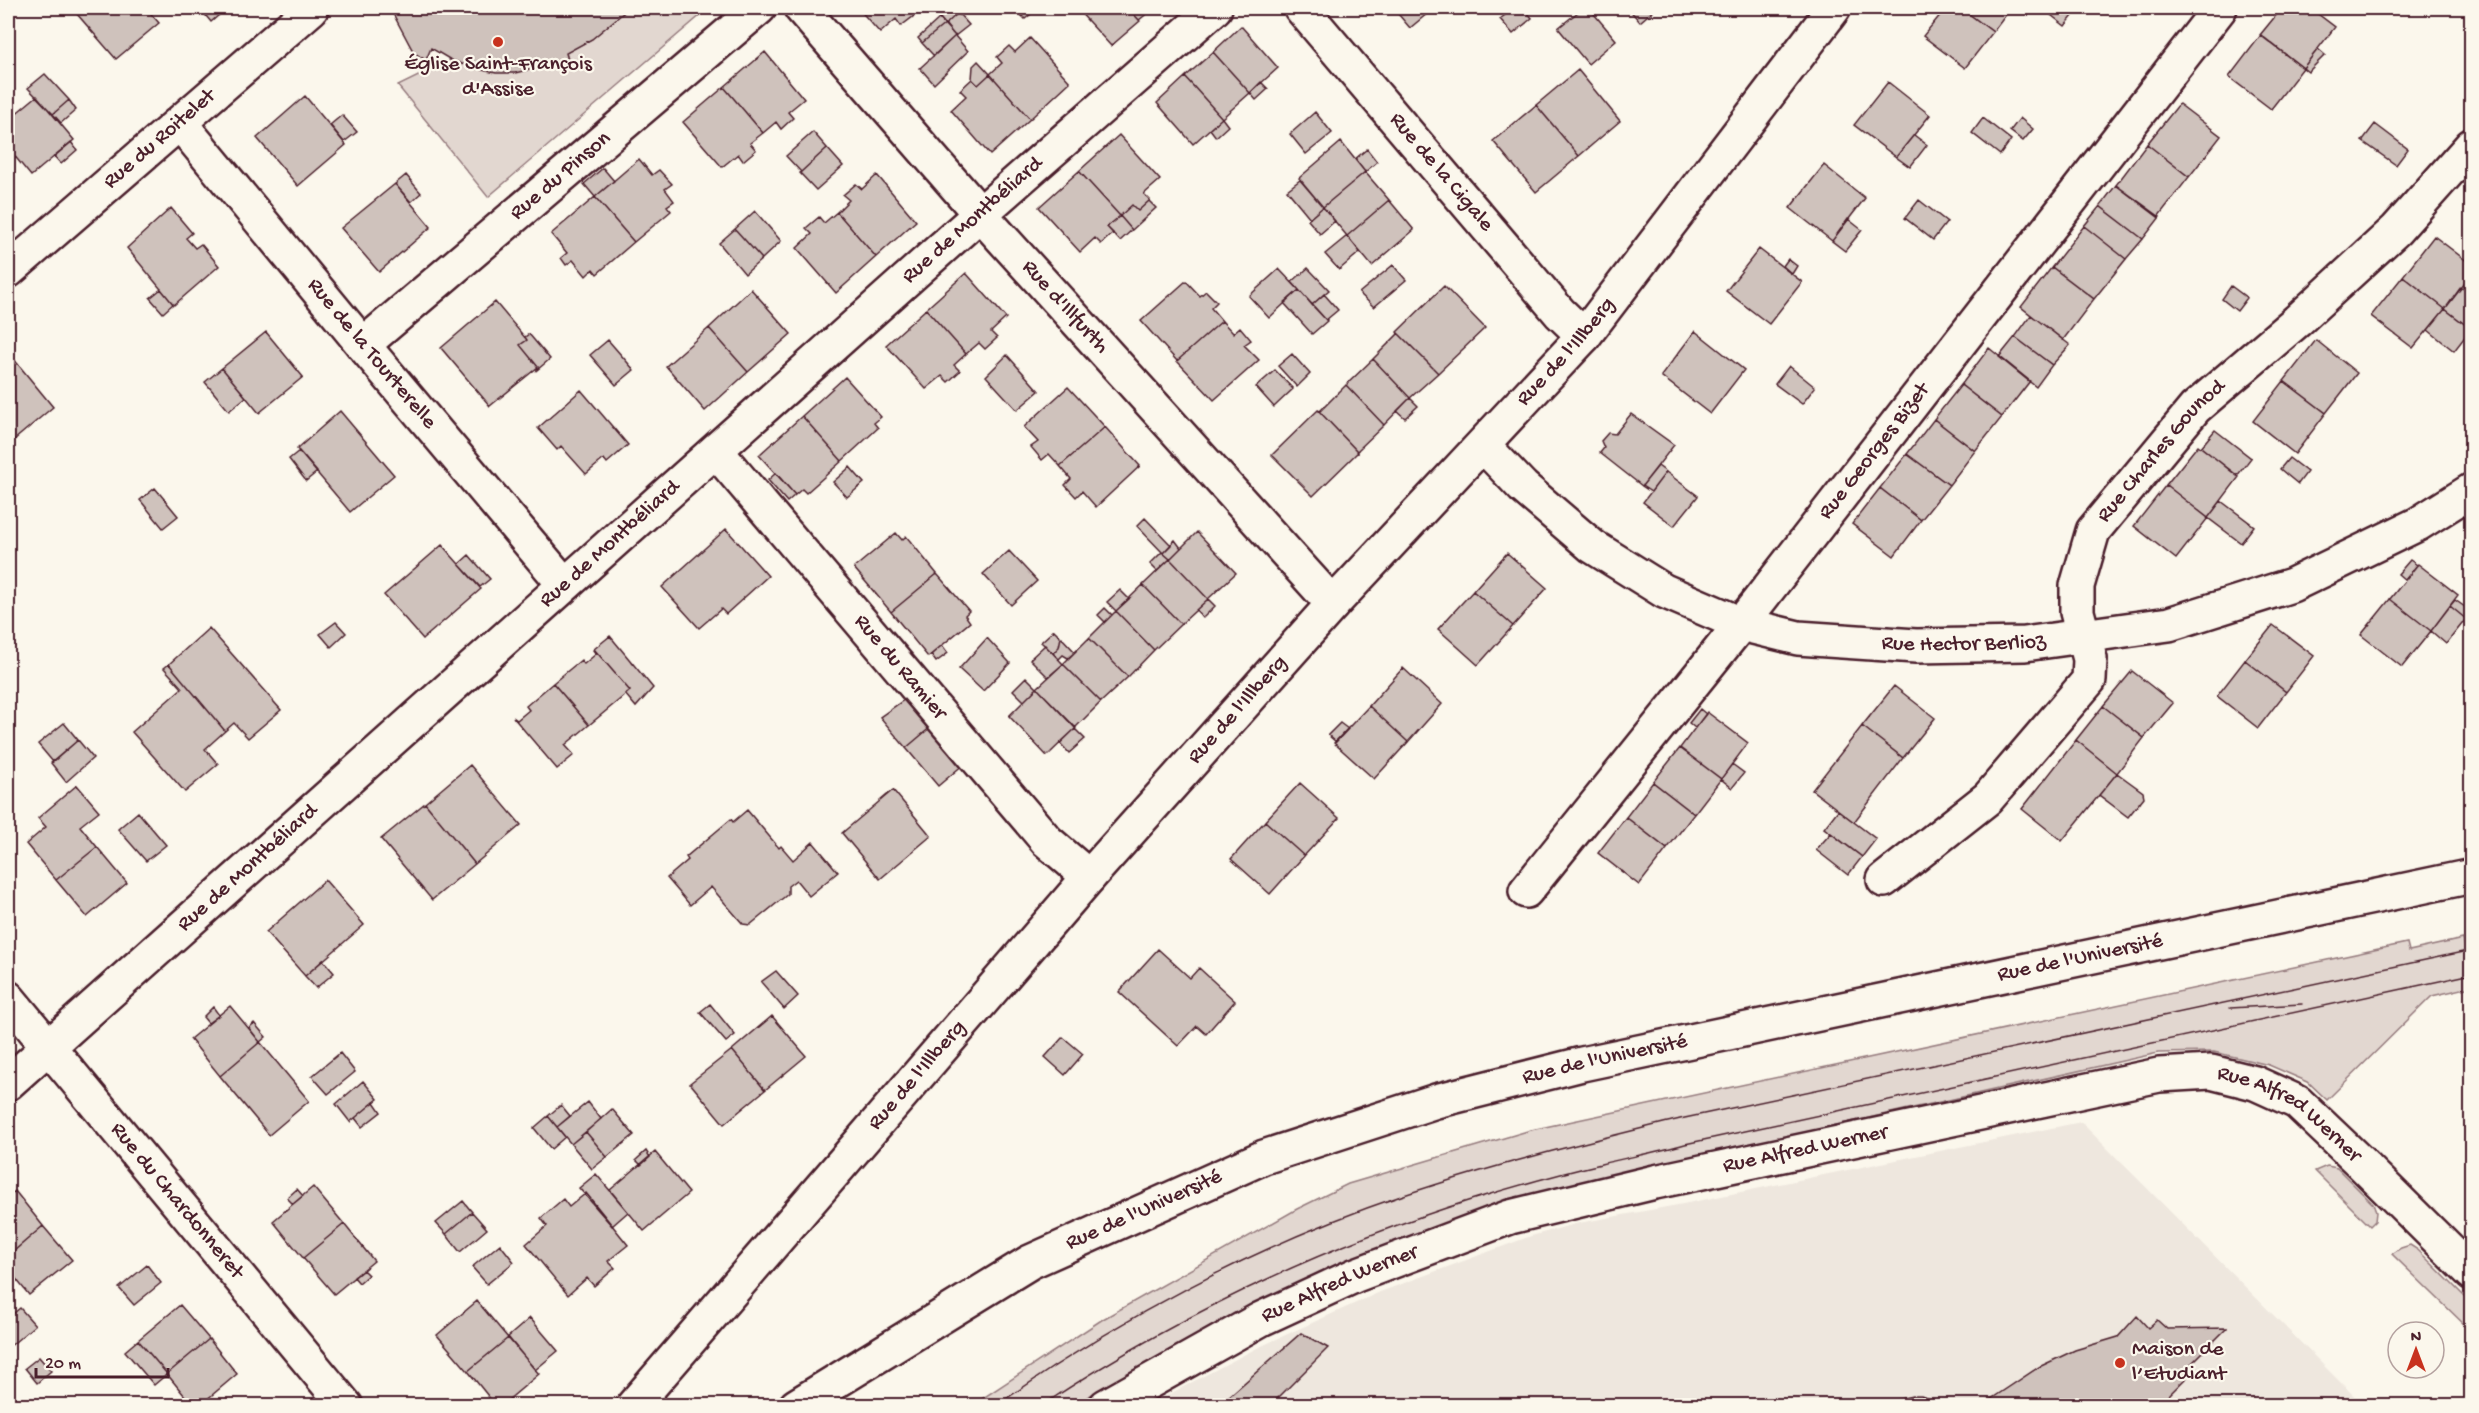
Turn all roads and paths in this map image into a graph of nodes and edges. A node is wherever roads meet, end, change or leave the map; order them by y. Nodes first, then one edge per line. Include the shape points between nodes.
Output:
1 (759, 8) edge
2 (801, 8) edge
3 (1215, 8) edge
4 (1301, 8) edge
5 (1834, 8) edge
6 (2220, 8) edge
7 (311, 9) dead end
8 (180, 123) junction
9 (2472, 145) edge
10 (980, 214) junction
11 (8, 271) edge
12 (1584, 336) junction
13 (363, 345) junction
14 (1483, 445) junction
15 (716, 451) junction
16 (2472, 490) edge
17 (564, 584) junction
18 (1333, 604) junction
19 (1741, 624) junction
20 (2083, 636) junction
21 (2472, 876) edge
22 (1089, 877) junction
23 (1884, 880) dead end
24 (1527, 891) dead end
25 (8, 998) edge
26 (48, 1047) junction
27 (8, 1083) edge
28 (2472, 1273) edge
29 (346, 1406) edge
30 (633, 1406) edge
31 (796, 1406) edge
32 (1106, 1406) edge

1 - 13 street, Rue du Pinson
2 - 10 street, Rue d'Illfurth
3 - 10 street, Rue de Montbéliard
4 - 12 street, Rue de la Cigale via 1552,304
5 - 12 street, Rue de l'Illberg
6 - 19 street, Rue Georges Bizet
7 - 8 street, Rue du Roitelet
8 - 11 street, Rue du Roitelet
8 - 13 street, Rue de la Tourterelle
9 - 20 street, Rue Charles Gounod via 2396,230 2195,408 2114,504 2093,531 2077,586 2077,612
10 - 15 street, Rue de Montbéliard
10 - 18 street, Rue d'Illfurth
12 - 14 street, Rue de l'Illberg
13 - 17 street, Rue de la Tourterelle
14 - 18 street, Rue de l'Illberg
14 - 19 street, Rue Hector Berlioz via 1522,487 1592,546 1664,591
15 - 17 street, Rue de Montbéliard
15 - 22 street, Rue du Ramier via 1047,841
16 - 20 street, Rue Hector Berlioz via 2418,524 2292,585 2169,624
17 - 26 street, Rue de Montbéliard
18 - 22 street, Rue de l'Illberg
19 - 20 street, Rue Hector Berlioz via 1798,638 1916,646 2025,644
19 - 24 street, Rue Georges Bizet
20 - 23 street, Rue Charles Gounod via 2090,659 2089,680 1988,798
21 - 31 street, Rue de l'Université via 1593,1062 1436,1101 1264,1157 1030,1262
22 - 30 street, Rue de l'Illberg
25 - 26 street, Rue du Chardonneret
26 - 27 street, Rue de Montbéliard
26 - 29 street, Rue du Chardonneret
28 - 32 street, Rue Alfred Werner via 2297,1102 2255,1083 2211,1072 2159,1075 1654,1182 1510,1217 1356,1275 1260,1319

